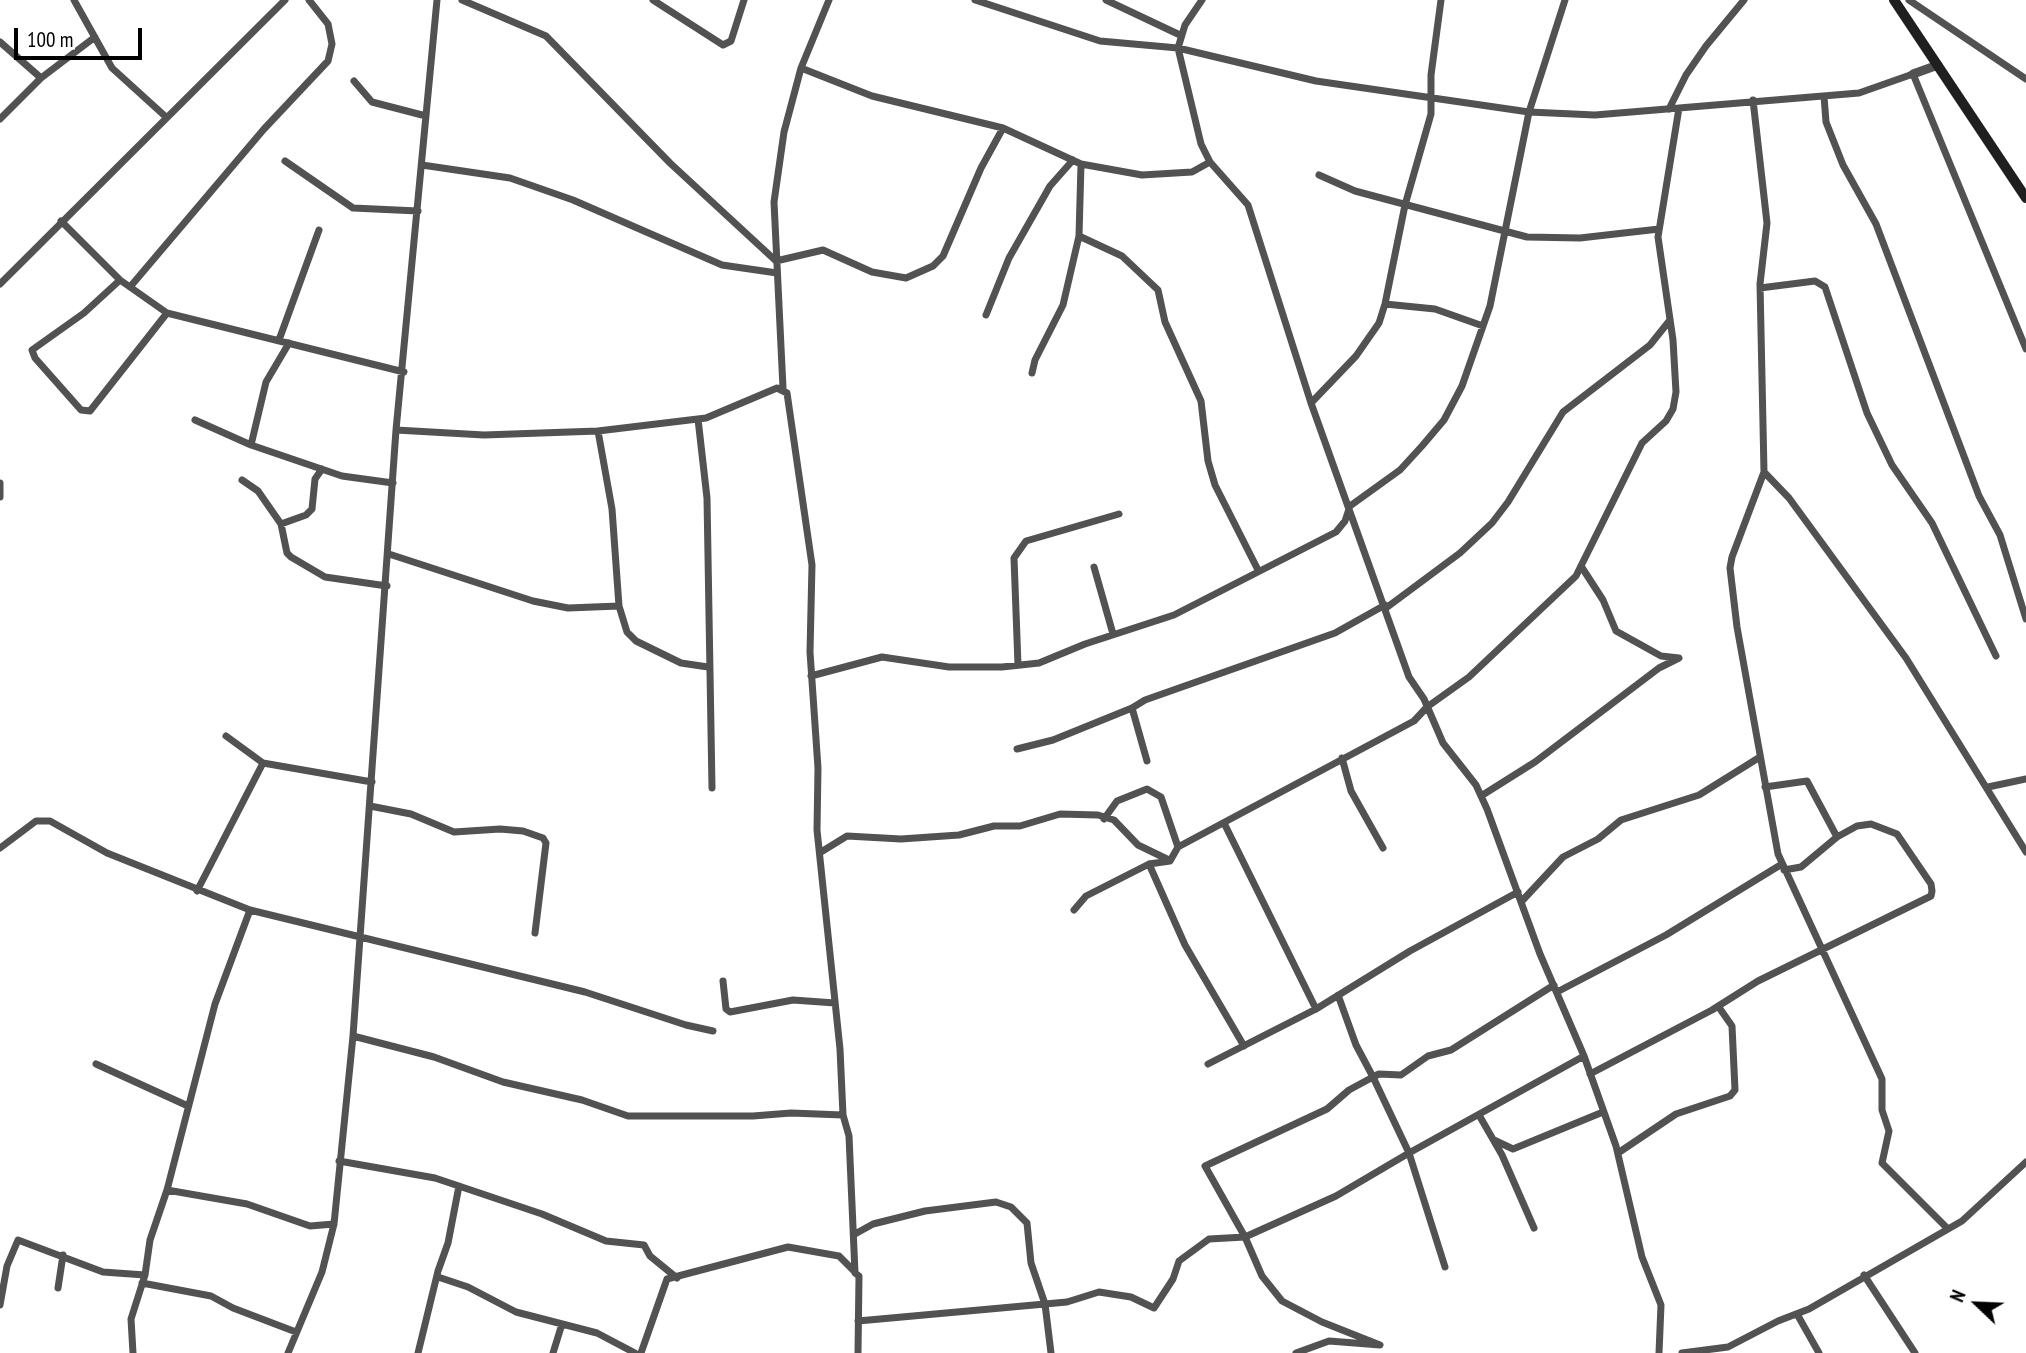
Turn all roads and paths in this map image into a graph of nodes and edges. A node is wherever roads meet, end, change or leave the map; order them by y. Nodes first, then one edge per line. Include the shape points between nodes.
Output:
1 (74, 0) edge
2 (285, 0) edge
3 (309, 0) edge
4 (437, 0) edge
5 (462, 0) edge
6 (653, 0) edge
7 (744, 0) edge
8 (829, 0) edge
9 (975, 0) edge
10 (1106, 0) edge
11 (1202, 0) edge
12 (1441, 0) edge
13 (1565, 0) edge
14 (1744, 0) edge
15 (1894, 0) edge
16 (1909, 0) edge
17 (1122, 4) edge
18 (1180, 35) junction
19 (95, 37) junction
20 (0, 42) edge
21 (1178, 48) junction
22 (1938, 65) junction
23 (800, 68) junction
24 (1913, 74) junction
25 (41, 78) junction
26 (2026, 79) edge
27 (354, 81) dead end
28 (1824, 96) junction
29 (1431, 98) junction
30 (1753, 100) junction
31 (1679, 108) junction
32 (1669, 109) junction
33 (1529, 112) junction
34 (426, 116) junction
35 (166, 117) junction
36 (0, 119) edge
37 (1003, 128) junction
38 (1073, 160) junction
39 (285, 161) dead end
40 (1210, 162) junction
41 (1081, 164) junction
42 (422, 165) junction
43 (1319, 175) dead end
44 (2026, 198) edge
45 (1405, 205) junction
46 (418, 211) junction
47 (61, 221) junction
48 (1659, 229) junction
49 (319, 230) dead end
50 (1505, 232) junction
51 (1079, 236) junction
52 (776, 261) junction
53 (777, 274) junction
54 (120, 279) junction
55 (0, 284) edge
56 (130, 287) junction
57 (1760, 288) junction
58 (1385, 304) junction
59 (167, 313) junction
60 (986, 314) dead end
61 (1670, 320) junction
62 (1483, 326) junction
63 (279, 340) junction
64 (289, 343) junction
65 (2026, 349) edge
66 (404, 372) junction
67 (1032, 373) dead end
68 (783, 388) junction
69 (1311, 403) junction
70 (698, 419) junction
71 (195, 420) dead end
72 (397, 430) junction
73 (598, 431) junction
74 (251, 446) junction
75 (322, 470) junction
76 (1764, 472) junction
77 (242, 480) dead end
78 (393, 482) junction
79 (0, 483) edge
80 (0, 497) edge
81 (1350, 506) junction
82 (1119, 514) dead end
83 (281, 524) junction
84 (389, 554) junction
85 (1581, 566) junction
86 (1094, 567) dead end
87 (1258, 570) junction
88 (387, 586) junction
89 (619, 606) junction
90 (1386, 607) junction
91 (2026, 619) edge
92 (1113, 634) junction
93 (1996, 656) dead end
94 (1018, 665) junction
95 (708, 667) junction
96 (811, 676) junction
97 (1427, 707) junction
98 (1132, 709) junction
99 (226, 736) dead end
100 (1017, 749) dead end
101 (1760, 757) junction
102 (1342, 758) junction
103 (1147, 761) dead end
104 (262, 763) junction
105 (2026, 779) edge
106 (372, 782) junction
107 (1765, 787) junction
108 (1988, 787) junction
109 (712, 788) dead end
110 (1481, 796) junction
111 (370, 806) junction
112 (1104, 819) junction
113 (1224, 823) junction
114 (1837, 837) junction
115 (0, 848) edge
116 (1178, 848) junction
117 (1383, 848) dead end
118 (821, 852) junction
119 (2026, 852) edge
120 (1170, 861) junction
121 (1149, 864) junction
122 (1783, 867) junction
123 (197, 891) junction
124 (1518, 892) junction
125 (1521, 902) junction
126 (250, 910) junction
127 (1074, 910) dead end
128 (535, 933) dead end
129 (358, 938) junction
130 (1824, 950) junction
131 (723, 981) dead end
132 (1555, 988) junction
133 (1338, 995) junction
134 (835, 1003) junction
135 (1718, 1006) junction
136 (1317, 1009) junction
137 (713, 1031) dead end
138 (352, 1036) junction
139 (1244, 1046) junction
140 (1584, 1056) junction
141 (96, 1064) dead end
142 (1208, 1064) dead end
143 (1590, 1074) junction
144 (1373, 1077) junction
145 (188, 1106) junction
146 (1603, 1112) junction
147 (843, 1115) junction
148 (1479, 1115) junction
149 (1493, 1139) junction
150 (1409, 1153) junction
151 (1618, 1153) junction
152 (339, 1161) junction
153 (2026, 1162) edge
154 (459, 1186) junction
155 (167, 1190) junction
156 (334, 1224) junction
157 (1534, 1228) dead end
158 (1947, 1228) junction
159 (855, 1234) junction
160 (1245, 1237) junction
161 (64, 1255) junction
162 (1445, 1267) dead end
163 (855, 1273) junction
164 (145, 1275) junction
165 (1864, 1275) junction
166 (438, 1277) junction
167 (677, 1278) junction
168 (142, 1283) junction
169 (58, 1288) dead end
170 (1045, 1304) junction
171 (0, 1305) edge
172 (1797, 1314) junction
173 (858, 1321) junction
174 (562, 1324) junction
175 (296, 1332) junction
176 (133, 1353) edge
177 (288, 1353) edge
178 (418, 1353) edge
179 (553, 1353) edge
180 (635, 1353) edge
181 (641, 1353) edge
182 (858, 1353) edge
183 (1051, 1353) edge
184 (1296, 1353) edge
185 (1659, 1353) edge
186 (1682, 1353) edge
187 (1819, 1353) edge
188 (1915, 1353) edge

1 - 19 street
2 - 35 street
3 - 56 street via 328,24 332,44 328,61
4 - 34 street
5 - 52 street via 546,36 670,163
6 - 7 street via 723,45 732,41
8 - 23 street
9 - 21 street via 1100,41
10 - 17 street
11 - 18 street
12 - 29 street
13 - 33 street
14 - 32 street via 1699,56
15 - 22 main road
16 - 26 street
17 - 18 street
18 - 21 street
19 - 25 street
19 - 35 street via 123,80
20 - 25 street
21 - 29 street via 1316,81
21 - 40 street via 1191,110
22 - 24 street
22 - 44 main road
23 - 37 street via 863,93
23 - 52 street via 784,132 774,202
24 - 28 street via 1859,93
24 - 65 street
25 - 36 street
27 - 34 street via 372,102
28 - 30 street
28 - 91 street via 1826,122 1876,224 1979,496 2000,535
29 - 33 street
29 - 45 street via 1431,114
30 - 31 street
30 - 57 street via 1768,223
31 - 32 street
31 - 48 street
32 - 33 street via 1595,115
33 - 50 street
34 - 42 street
35 - 47 street
37 - 38 street
37 - 52 street via 943,256 933,266 906,278 872,272 823,250
38 - 41 street
38 - 60 street via 1050,186 1009,258
39 - 46 street via 353,208
40 - 41 street via 1192,172 1142,175
40 - 69 street via 1248,205
41 - 51 street
42 - 46 street
42 - 53 street via 510,178 573,200 722,265
43 - 45 street
45 - 50 street
45 - 58 street
46 - 66 street
47 - 54 street
47 - 55 street
48 - 50 street via 1580,238
48 - 61 street
49 - 63 street
50 - 62 street
51 - 67 street via 1058,318
51 - 87 street via 1122,256 1158,290 1165,322 1201,401 1214,485
52 - 53 street
53 - 68 street
54 - 56 street
54 - 59 street via 84,313 33,350 81,410 90,411
56 - 59 street
57 - 76 street
57 - 93 street via 1815,281 1825,287 1867,413 1892,465 1931,523
58 - 62 street via 1435,309
58 - 69 street via 1379,323 1356,356
59 - 63 street
61 - 85 street via 1676,392 1673,409 1642,443
61 - 90 street via 1650,345 1563,412 1492,523 1460,553
62 - 81 street via 1462,386 1444,420 1400,470
63 - 64 street
64 - 66 street
64 - 74 street via 266,382
66 - 72 street
68 - 70 street
68 - 96 street via 812,565
69 - 81 street
70 - 73 street
70 - 95 street via 707,498
71 - 74 street
72 - 73 street via 484,435
72 - 78 street
73 - 89 street via 612,509
74 - 75 street
75 - 78 street via 354,479
75 - 83 street via 315,479 312,509
76 - 101 street via 1730,568
76 - 108 street via 1789,498 1906,658
77 - 83 street via 258,491
78 - 84 street
79 - 80 street
81 - 87 street via 1336,532
81 - 90 street
82 - 94 street via 1026,541 1014,558
83 - 88 street via 287,553 317,574
84 - 88 street
84 - 89 street via 533,601 568,608
85 - 97 street via 1563,592 1469,677
85 - 110 street via 1616,631 1661,656 1679,658
86 - 92 street
87 - 92 street via 1174,615
88 - 106 street
89 - 95 street via 626,632 636,641 681,663
90 - 97 street via 1409,677
90 - 98 street via 1335,633 1145,700
92 - 94 street via 1050,659
94 - 96 street via 949,667 882,657
95 - 109 street
96 - 118 street
97 - 102 street via 1414,721
97 - 110 street via 1443,743
98 - 100 street
98 - 103 street
99 - 104 street
101 - 107 street
101 - 125 street via 1699,795 1621,820 1591,844 1563,857
102 - 113 street
102 - 117 street via 1351,791
104 - 106 street
104 - 123 street
105 - 108 street
106 - 111 street
107 - 114 street via 1807,781
107 - 122 street
108 - 119 street
110 - 124 street
111 - 128 street via 411,814 454,832 500,829 543,838
111 - 129 street
112 - 116 street via 1117,801 1147,789 1161,797
112 - 118 street via 1060,814 1020,826 959,835 847,836
112 - 120 street via 1114,820 1138,845
113 - 116 street
113 - 136 street
114 - 122 street via 1801,867
114 - 130 street via 1866,824 1892,829 1932,891 1931,896
115 - 123 street via 36,821 50,821 107,853
116 - 120 street
118 - 134 street
120 - 121 street
121 - 127 street via 1086,896
121 - 139 street via 1185,945
122 - 130 street
122 - 132 street via 1665,935
123 - 126 street
124 - 125 street
124 - 133 street
125 - 132 street
126 - 129 street
126 - 145 street via 215,1004
129 - 137 street via 585,992
129 - 138 street
130 - 135 street
130 - 158 street via 1882,1079 1882,1110 1889,1131 1882,1163
131 - 134 street via 730,1012 793,1000
132 - 140 street
132 - 144 street via 1451,1050 1428,1056 1406,1073
133 - 136 street
133 - 144 street
134 - 147 street
135 - 143 street
135 - 151 street via 1731,1026 1735,1090 1730,1096 1676,1114
136 - 139 street
138 - 147 street via 628,1116
138 - 152 street
139 - 142 street
140 - 143 street
140 - 148 street
141 - 145 street
143 - 146 street
144 - 150 street
144 - 160 street via 1326,1109 1206,1166
145 - 155 street
146 - 149 street via 1513,1149
146 - 151 street
147 - 159 street via 849,1136
148 - 149 street
148 - 150 street
149 - 157 street
150 - 160 street via 1336,1196
150 - 162 street
151 - 185 street via 1642,1257 1661,1305
152 - 154 street
152 - 156 street
153 - 158 street
154 - 166 street
154 - 167 street via 606,1241 643,1245
155 - 156 street via 247,1204 310,1226
155 - 164 street via 150,1240
156 - 175 street via 322,1272
158 - 165 street
159 - 163 street
159 - 170 street via 873,1224 925,1211 996,1202 1010,1207 1027,1223 1031,1263
160 - 170 street via 1209,1239 1179,1261 1154,1308 1131,1297 1100,1292
160 - 184 street via 1262,1276 1282,1301 1380,1345 1329,1341
161 - 164 street via 103,1272
161 - 169 street
161 - 171 street via 18,1240 7,1266
163 - 167 street via 839,1256 788,1247 695,1269
163 - 173 street via 859,1276
164 - 168 street
165 - 172 street
165 - 188 street
166 - 174 street via 516,1312
166 - 178 street
167 - 181 street via 667,1279
168 - 175 street via 211,1296
168 - 176 street via 131,1326
170 - 173 street
170 - 183 street
172 - 186 street via 1728,1347
172 - 187 street
173 - 182 street
174 - 179 street
174 - 180 street via 597,1333
175 - 177 street

